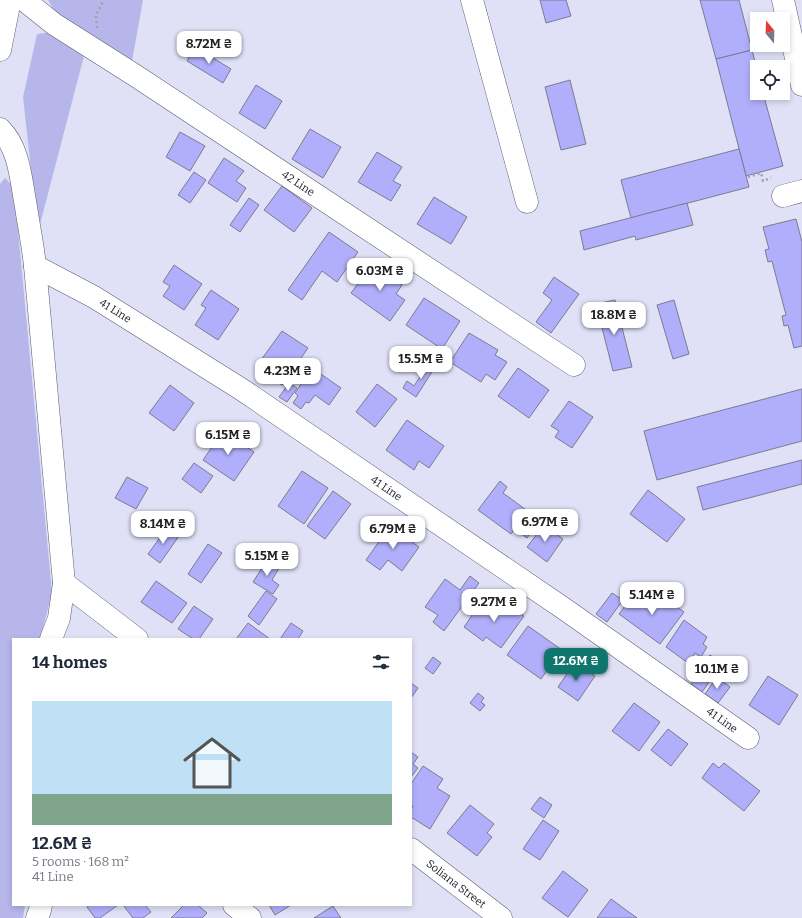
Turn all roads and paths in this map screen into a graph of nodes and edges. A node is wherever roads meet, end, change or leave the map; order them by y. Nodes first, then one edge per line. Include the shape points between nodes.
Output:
1 (10, 0) edge
2 (24, 0) edge
3 (472, 0) edge
4 (783, 0) edge
5 (0, 50) edge
6 (802, 85) edge
7 (0, 129) edge
8 (761, 173) dead end
9 (748, 177) dead end
10 (526, 202) dead end
11 (35, 266) junction
12 (574, 366) dead end
13 (64, 583) junction
14 (50, 638) edge
15 (136, 638) edge
16 (748, 738) dead end
17 (412, 850) edge
18 (41, 906) edge
19 (235, 906) edge
20 (37, 918) edge
21 (250, 918) edge
22 (501, 918) edge

1 - 5 main road
2 - 12 main road, 42 Line via 54,24
3 - 10 main road
4 - 6 main road
7 - 11 main road via 14,150 19,168
8 - 9 path
11 - 13 main road
11 - 16 main road, 41 Line via 94,297 241,389 563,608
13 - 14 main road via 59,618
13 - 15 main road
17 - 22 main road, Soliana Street
18 - 20 main road
19 - 21 main road

